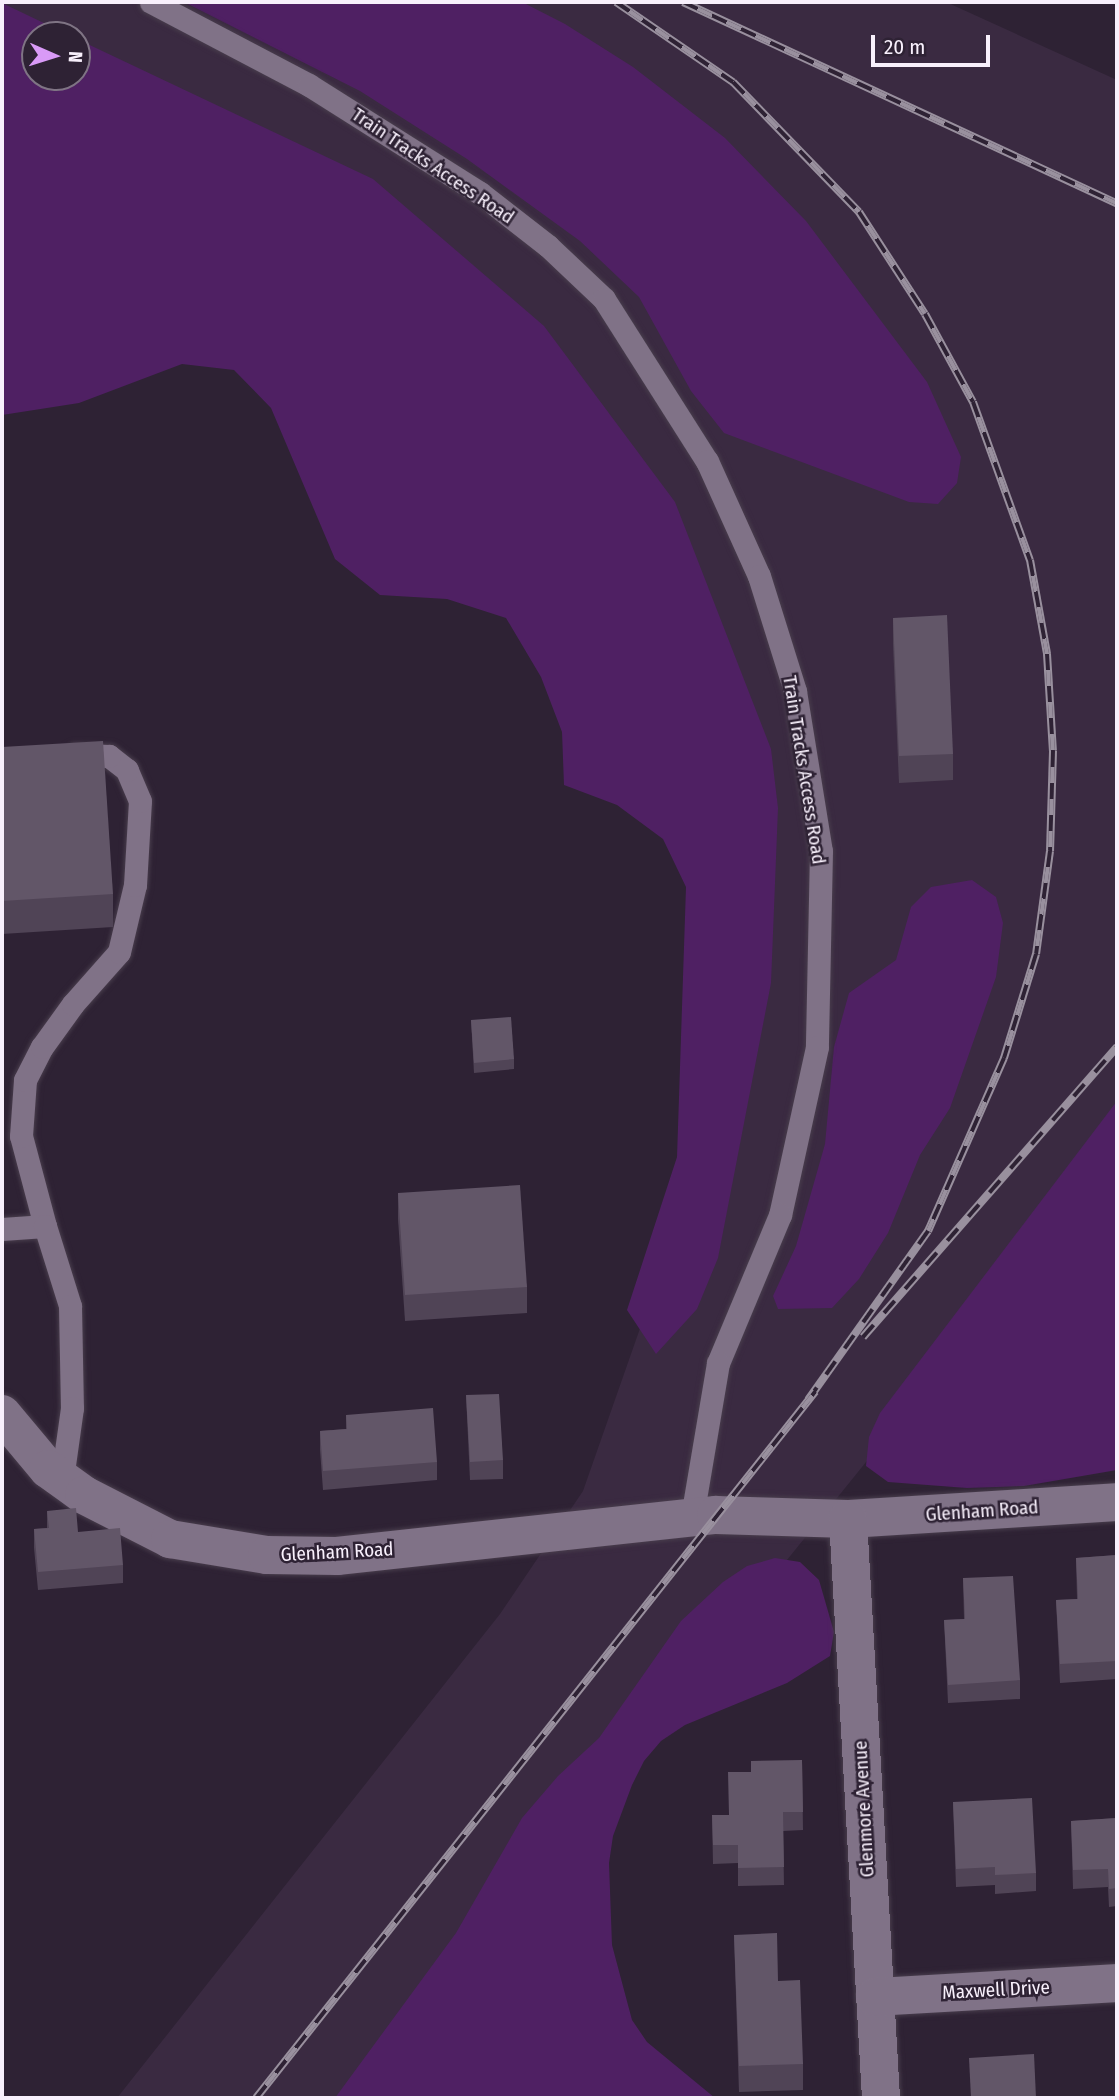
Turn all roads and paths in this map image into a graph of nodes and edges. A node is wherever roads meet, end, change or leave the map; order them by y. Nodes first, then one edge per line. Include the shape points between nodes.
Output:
1 (151, 2) edge
2 (55, 755) edge
3 (45, 1226) junction
4 (2, 1229) edge
5 (2, 1414) edge
6 (62, 1479) junction
7 (1117, 1502) edge
8 (704, 1516) junction
9 (848, 1519) junction
10 (1117, 1983) edge
11 (875, 1997) junction
12 (881, 2098) edge

1 - 8 lane, Train Tracks Access Road via 309,85 480,193 595,290 707,461 760,576 795,691 821,851 817,1046 780,1215 718,1363
2 - 3 lane via 109,756 127,769 140,801 135,885 118,952 41,1046 24,1080 21,1136
3 - 4 lane
3 - 6 lane via 69,1306 72,1338 72,1408
5 - 6 street, Glenham Road
6 - 8 street, Glenham Road via 170,1539 267,1555 337,1556
7 - 9 street, Glenham Road
8 - 9 street, Glenham Road
9 - 11 street, Glenmore Avenue
10 - 11 street, Maxwell Drive
11 - 12 street, Glenmore Avenue

